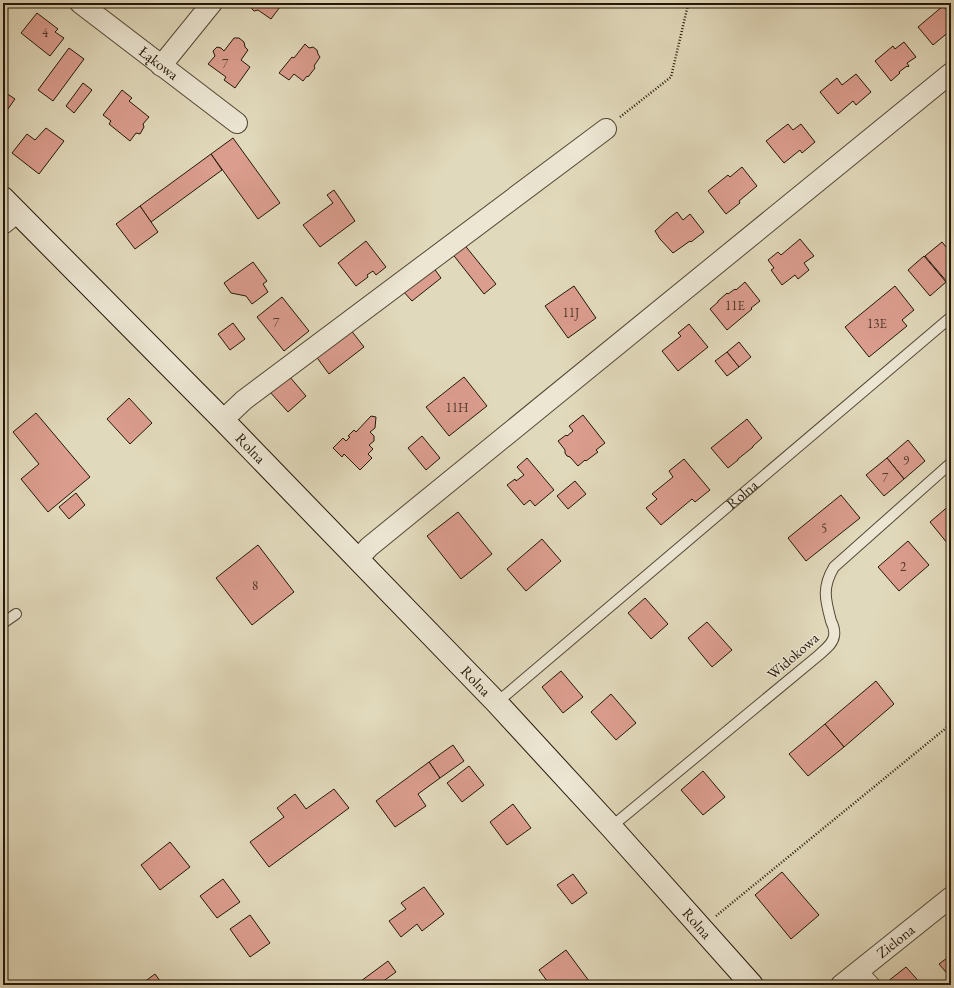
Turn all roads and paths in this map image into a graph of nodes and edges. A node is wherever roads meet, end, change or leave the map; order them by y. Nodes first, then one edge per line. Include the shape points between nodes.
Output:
1 (80, 3) edge
2 (212, 3) edge
3 (690, 3) edge
4 (161, 66) junction
5 (951, 73) edge
6 (237, 123) dead end
7 (606, 129) joint
8 (8, 211) edge
9 (951, 318) edge
10 (223, 420) junction
11 (951, 463) edge
12 (358, 559) junction
13 (16, 614) dead end
14 (3, 623) edge
15 (496, 702) junction
16 (951, 724) edge
17 (611, 827) junction
18 (951, 897) edge
19 (702, 929) junction
20 (862, 969) junction
21 (752, 985) edge
22 (841, 985) edge
23 (876, 985) edge

1 - 4 street, Łąkowa
2 - 4 street
3 - 7 path via 671,77
4 - 6 street, Łąkowa
5 - 12 street via 368,547
7 - 10 street via 244,400
8 - 10 street, Rolna
9 - 15 lane, Rolna
10 - 12 street, Rolna
11 - 17 lane, Widokowa via 829,574 825,586 835,635 831,644
12 - 15 street, Rolna
13 - 14 lane
15 - 17 street, Rolna
16 - 19 path
17 - 19 street, Rolna
18 - 20 street, Zielona
19 - 21 street, Rolna
20 - 22 street, Zielona
20 - 23 lane

